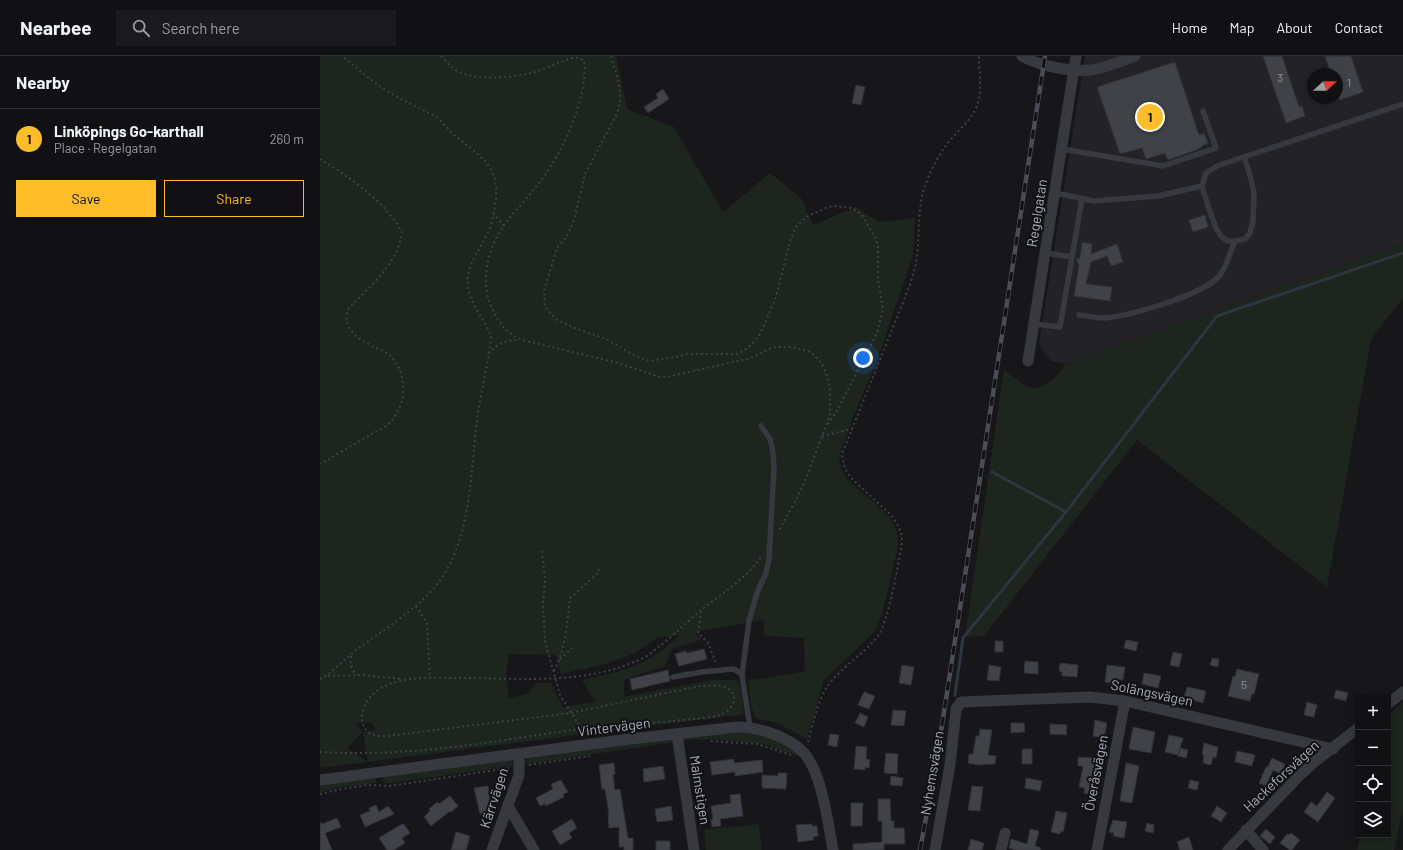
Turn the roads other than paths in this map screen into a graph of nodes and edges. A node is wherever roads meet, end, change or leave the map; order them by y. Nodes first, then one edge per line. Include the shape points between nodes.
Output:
1 (1022, 56) edge
2 (1076, 56) edge
3 (1135, 56) edge
4 (1074, 69) junction
5 (1403, 104) edge
6 (1203, 111) dead end
7 (1062, 149) junction
8 (1244, 157) junction
9 (1202, 186) junction
10 (1055, 193) junction
11 (1082, 199) junction
12 (1235, 241) junction
13 (1045, 253) junction
14 (1072, 257) junction
15 (1079, 315) dead end
16 (1034, 324) junction
17 (1028, 361) dead end
18 (761, 426) dead end
19 (742, 675) junction
20 (673, 677) dead end
21 (1403, 692) edge
22 (1125, 701) junction
23 (961, 702) joint
24 (1391, 702) edge
25 (750, 727) junction
26 (1356, 730) edge
27 (676, 734) junction
28 (1333, 748) junction
29 (519, 754) junction
30 (320, 780) edge
31 (508, 806) junction
32 (1246, 830) junction
33 (1005, 833) dead end
34 (492, 850) edge
35 (534, 850) edge
36 (694, 850) edge
37 (833, 850) edge
38 (934, 850) edge
39 (1001, 850) edge
40 (1097, 850) edge
41 (1228, 850) edge
42 (1263, 850) edge

1 - 4 street via 1043,65
2 - 4 street, Regelgatan
3 - 4 street via 1099,68
4 - 7 street, Regelgatan
5 - 8 lane
6 - 7 lane via 1216,148 1163,166
7 - 10 street, Regelgatan
8 - 9 lane via 1217,166 1206,174
8 - 12 lane via 1254,193 1253,221 1250,233 1244,239
9 - 11 lane via 1158,196 1094,201
9 - 12 lane via 1216,228 1221,236
10 - 11 lane
10 - 13 street, Regelgatan
11 - 14 lane
12 - 15 lane via 1220,275 1208,285 1182,298 1103,318
13 - 14 lane
13 - 16 street, Regelgatan
14 - 16 lane via 1060,327
16 - 17 street, Regelgatan
18 - 19 lane via 770,438 774,468 769,559 749,621
19 - 20 lane via 732,669
19 - 25 lane
21 - 24 street
22 - 23 street, Solängsvägen via 1090,697
22 - 28 street, Solängsvägen
22 - 40 street, Överåsvägen
23 - 38 street, Nyhemsvägen via 956,709 950,765
25 - 27 street, Vintervägen
25 - 37 street, Vintervägen via 781,737 804,753 817,777
26 - 28 street, Hackeforsvägen
27 - 29 street, Vintervägen via 594,750
27 - 36 street, Malmstigen
28 - 32 street, Hackeforsvägen via 1299,776
29 - 30 street, Vintervägen
29 - 31 street, Kärrvägen via 519,775
31 - 34 street, Kärrvägen
31 - 35 street
32 - 41 street, Hackeforsvägen
32 - 42 street
33 - 39 street

